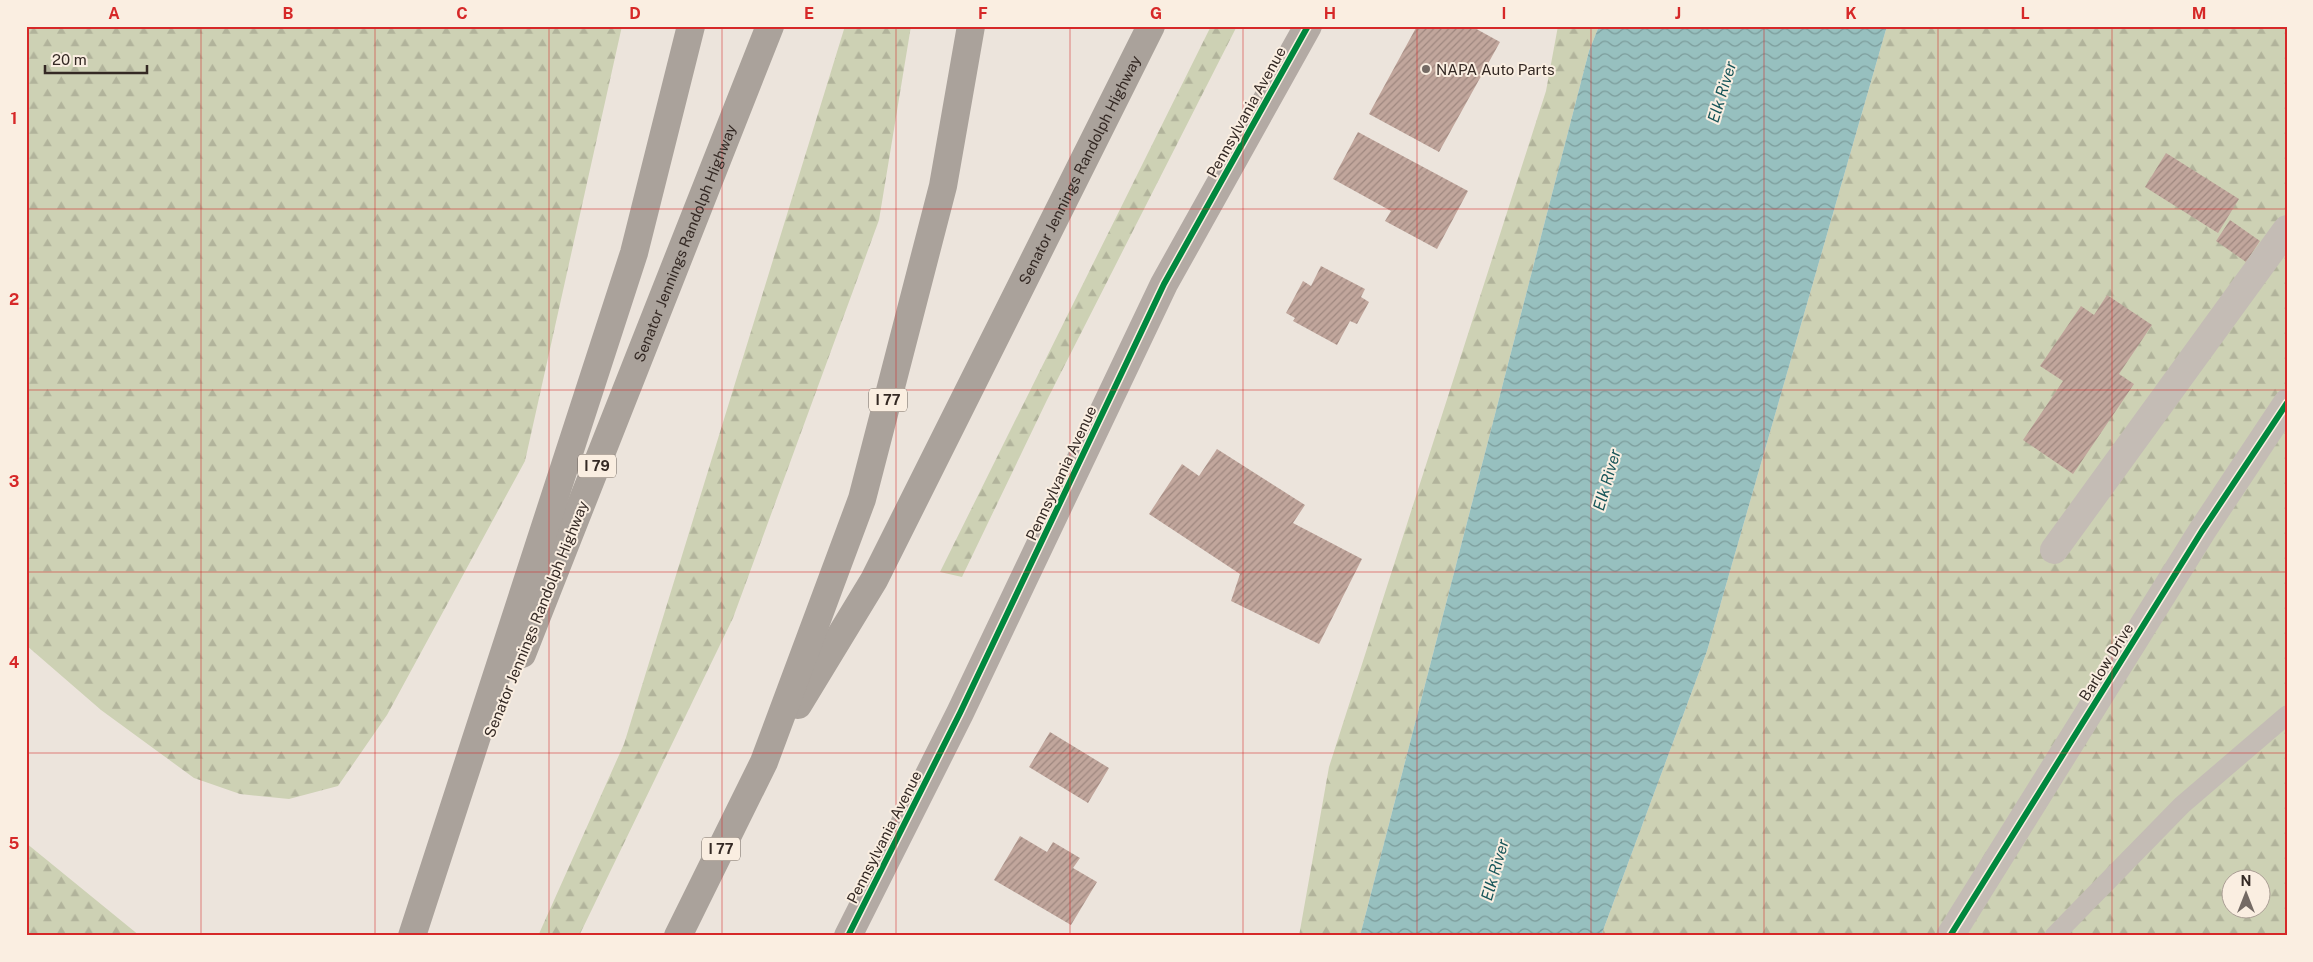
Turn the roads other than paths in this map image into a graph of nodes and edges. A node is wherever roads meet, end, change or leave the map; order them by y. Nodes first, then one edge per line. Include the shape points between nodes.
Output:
1 (691, 26) edge
2 (770, 26) edge
3 (970, 26) edge
4 (1151, 26) edge
5 (1308, 26) edge
6 (2287, 228) edge
7 (2287, 403) edge
8 (2054, 550) dead end
9 (2287, 715) edge
10 (764, 762) junction
11 (423, 905) junction
12 (412, 936) edge
13 (678, 936) edge
14 (848, 936) edge
15 (1950, 936) edge
16 (2054, 936) edge

1 - 11 highway via 634,253
2 - 11 highway, Senator Jennings Randolph Highway / I 79
3 - 10 highway, I 77 via 943,186 862,499
4 - 10 highway, Senator Jennings Randolph Highway via 874,580
5 - 14 main road, Pennsylvania Avenue via 1164,284 960,714
6 - 8 street
7 - 15 street, Barlow Drive via 2197,539
9 - 16 lane via 2182,805
10 - 13 highway, I 77
11 - 12 highway

